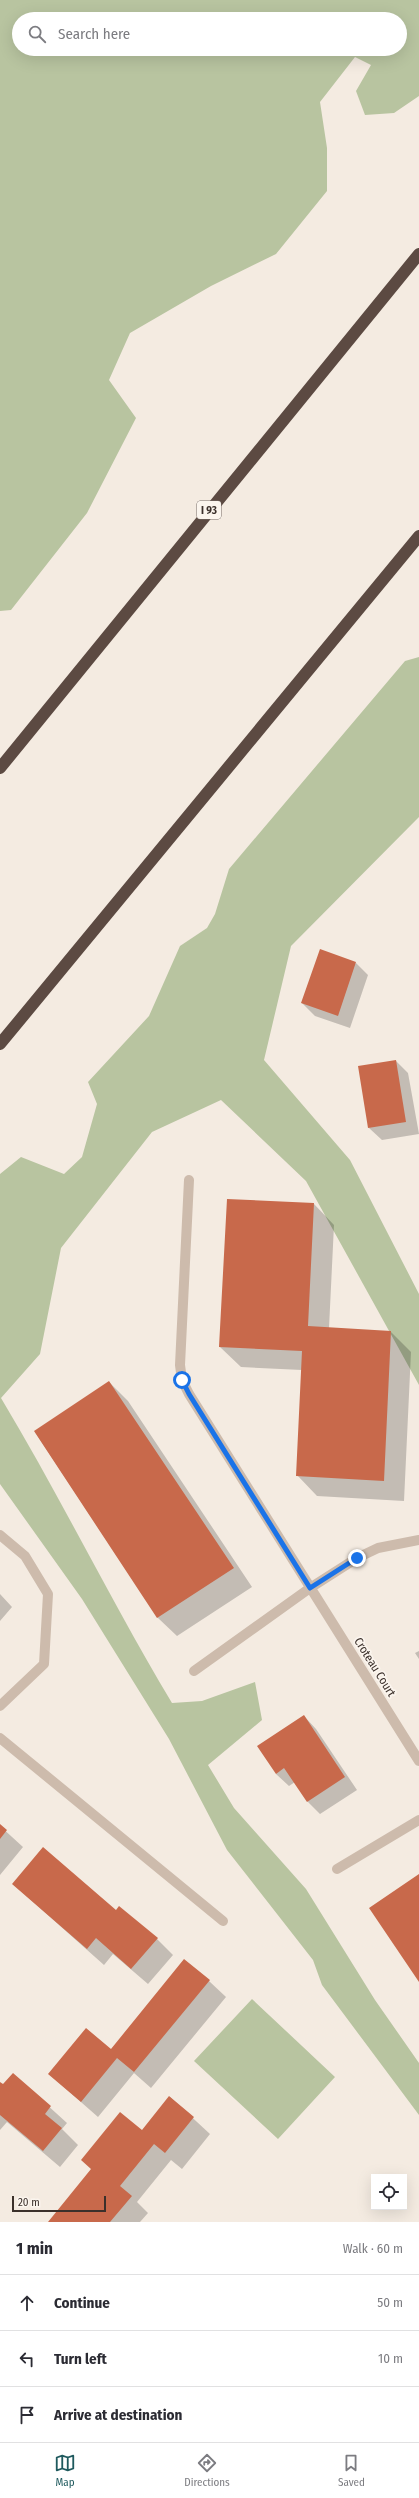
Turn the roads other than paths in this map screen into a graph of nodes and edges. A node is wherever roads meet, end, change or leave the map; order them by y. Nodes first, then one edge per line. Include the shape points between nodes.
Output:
1 (419, 254) edge
2 (419, 536) edge
3 (0, 768) edge
4 (0, 1044) edge
5 (189, 1180) dead end
6 (0, 1535) edge
7 (419, 1540) edge
8 (310, 1588) junction
9 (194, 1672) dead end
10 (0, 1706) edge
11 (0, 1738) edge
12 (419, 1761) edge
13 (419, 1820) edge
14 (337, 1869) dead end
15 (224, 1921) dead end

1 - 3 highway, I 93
2 - 4 highway
5 - 8 street, Croteau Court via 180,1365 182,1380
6 - 10 street via 25,1556 48,1594 44,1664
7 - 8 street via 378,1548 357,1558
8 - 9 street
8 - 12 street, Croteau Court
11 - 15 street
13 - 14 street

